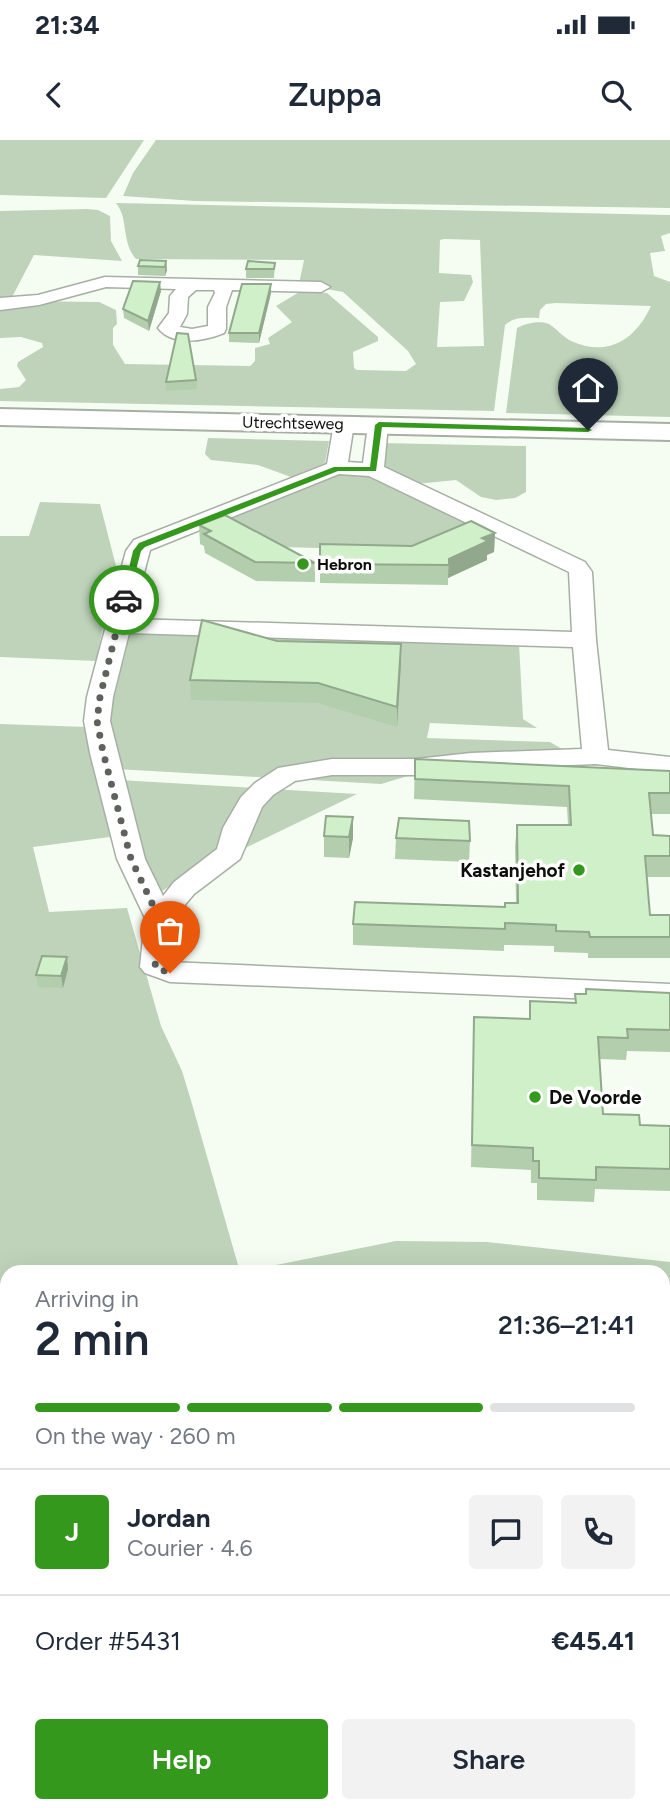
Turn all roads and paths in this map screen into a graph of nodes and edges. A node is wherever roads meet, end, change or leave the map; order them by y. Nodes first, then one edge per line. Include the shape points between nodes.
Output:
1 (191, 284) junction
2 (221, 285) junction
3 (321, 287) dead end
4 (0, 304) edge
5 (0, 417) edge
6 (344, 424) junction
7 (379, 425) junction
8 (670, 432) edge
9 (337, 468) junction
10 (373, 470) junction
11 (119, 626) junction
12 (584, 640) junction
13 (596, 756) junction
14 (670, 765) edge
15 (159, 918) junction
16 (670, 993) edge

1 - 2 street
1 - 2 street via 179,296 178,314 167,328 174,332 217,330 217,307 224,293
1 - 4 street via 105,282 39,300
2 - 3 street
5 - 6 main road, Utrechtseweg
6 - 7 main road, Utrechtseweg
6 - 9 street
7 - 8 main road, Utrechtseweg
7 - 10 street
9 - 10 street
9 - 11 street via 142,545
10 - 12 street via 577,566
11 - 12 street
11 - 15 street via 97,721 131,859
12 - 13 street
13 - 14 street
13 - 15 street via 416,767 332,766 287,774 250,803 230,853 184,888
15 - 16 street via 154,961 163,972

